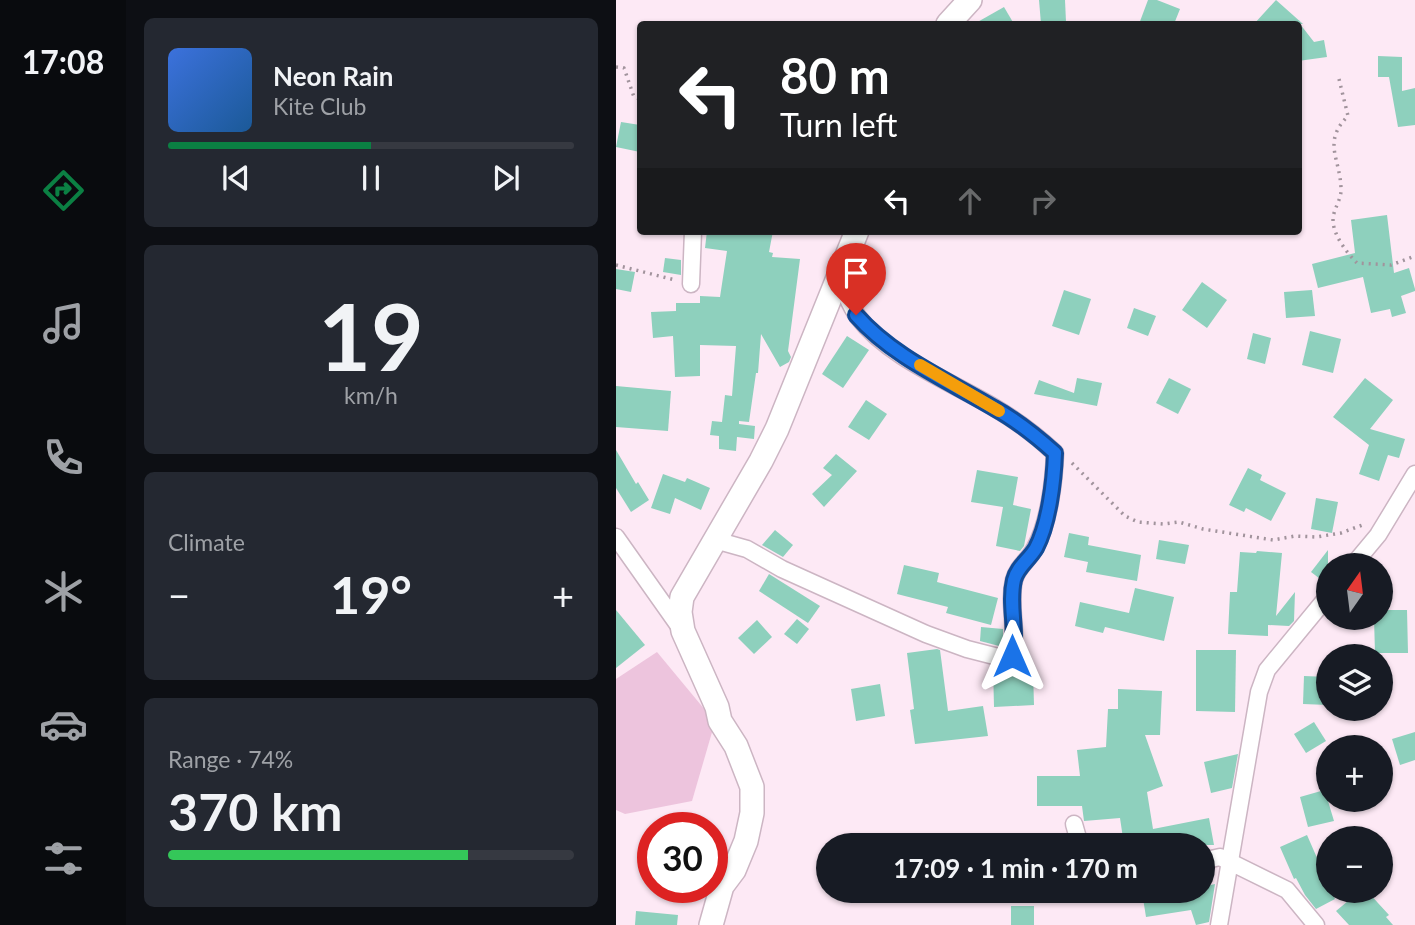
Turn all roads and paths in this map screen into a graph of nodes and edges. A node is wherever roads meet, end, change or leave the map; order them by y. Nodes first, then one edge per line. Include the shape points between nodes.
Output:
1 (970, 0) edge
2 (950, 21) edge
3 (616, 67) edge
4 (1339, 79) dead end
5 (637, 98) edge
6 (693, 235) edge
7 (855, 235) edge
8 (1415, 256) edge
9 (616, 265) edge
10 (838, 279) junction
11 (691, 284) joint
12 (1055, 453) junction
13 (1415, 474) edge
14 (1378, 535) junction
15 (616, 537) edge
16 (715, 540) junction
17 (1363, 553) edge
18 (1316, 611) edge
19 (683, 631) junction
20 (1074, 824) dead end
21 (1077, 833) edge
22 (1215, 858) edge
23 (1231, 864) junction
24 (711, 925) edge
25 (1219, 925) edge
26 (1316, 925) edge

1 - 2 main road
3 - 5 path via 624,68
4 - 8 path via 1348,116 1333,139 1342,190 1333,220 1338,236 1357,263 1391,265
6 - 11 street
7 - 10 main road
9 - 11 path
10 - 12 street via 869,330 898,352 998,409
10 - 16 main road via 777,429
12 - 14 path via 1091,480 1125,516 1138,522 1179,522 1273,540 1341,533 1381,521
12 - 16 street via 1054,486 1041,533 1015,576 1013,650 1006,659 926,634 747,549
13 - 14 street
14 - 17 street
15 - 19 street
16 - 19 main road via 682,597
18 - 23 street via 1267,670 1259,692
19 - 24 main road via 752,787 746,841 722,886
20 - 21 street
22 - 23 street
23 - 25 street
23 - 26 street via 1286,890

